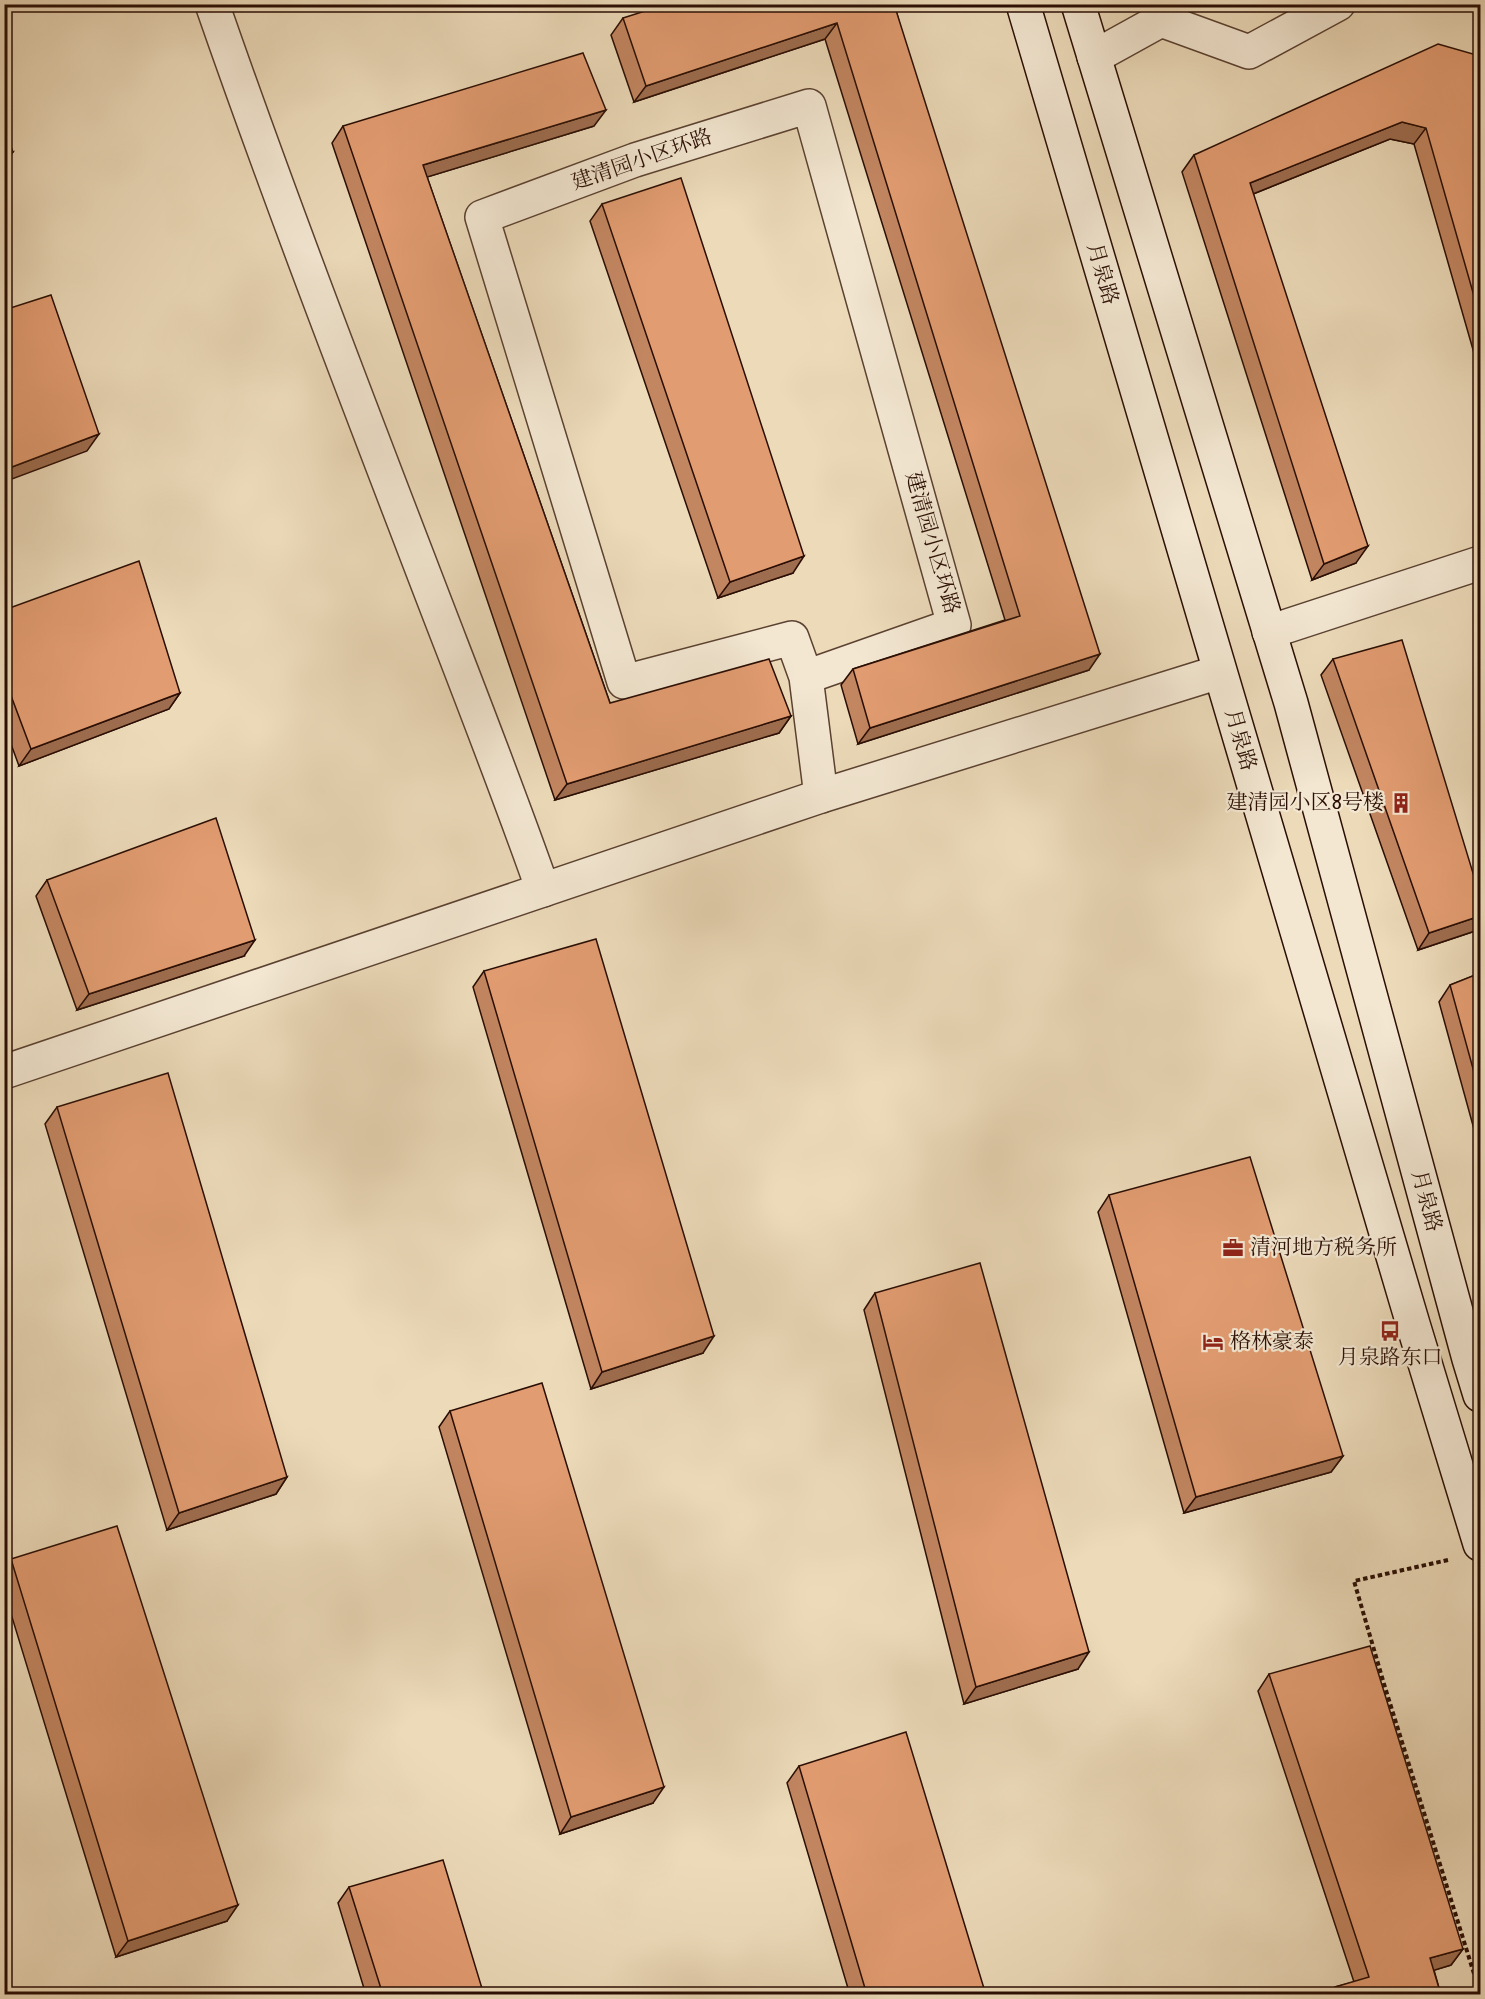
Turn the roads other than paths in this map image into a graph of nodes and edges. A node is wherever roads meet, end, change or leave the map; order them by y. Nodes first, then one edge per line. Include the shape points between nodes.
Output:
1 (212, 4) edge
2 (1023, 4) edge
3 (1078, 4) edge
4 (1338, 4) edge
5 (1094, 57) junction
6 (1480, 563) edge
7 (1269, 632) junction
8 (1219, 672) junction
9 (806, 677) junction
10 (821, 796) junction
11 (543, 890) junction
12 (4, 1072) edge
13 (1480, 1395) edge
14 (1467, 1552) edge

1 - 11 street via 253,123
2 - 8 street, 月泉路
3 - 5 street, 月泉路
4 - 5 street via 1249,52 1161,20
5 - 7 street, 月泉路
6 - 7 street
7 - 13 street, 月泉路
8 - 10 street
8 - 14 street, 月泉路 via 1409,1313
9 - 9 street, 建清园小区环路 via 954,625 809,106 635,160 482,217 624,682 792,638
9 - 10 street, 建清园小区环路
10 - 11 street
11 - 12 street

